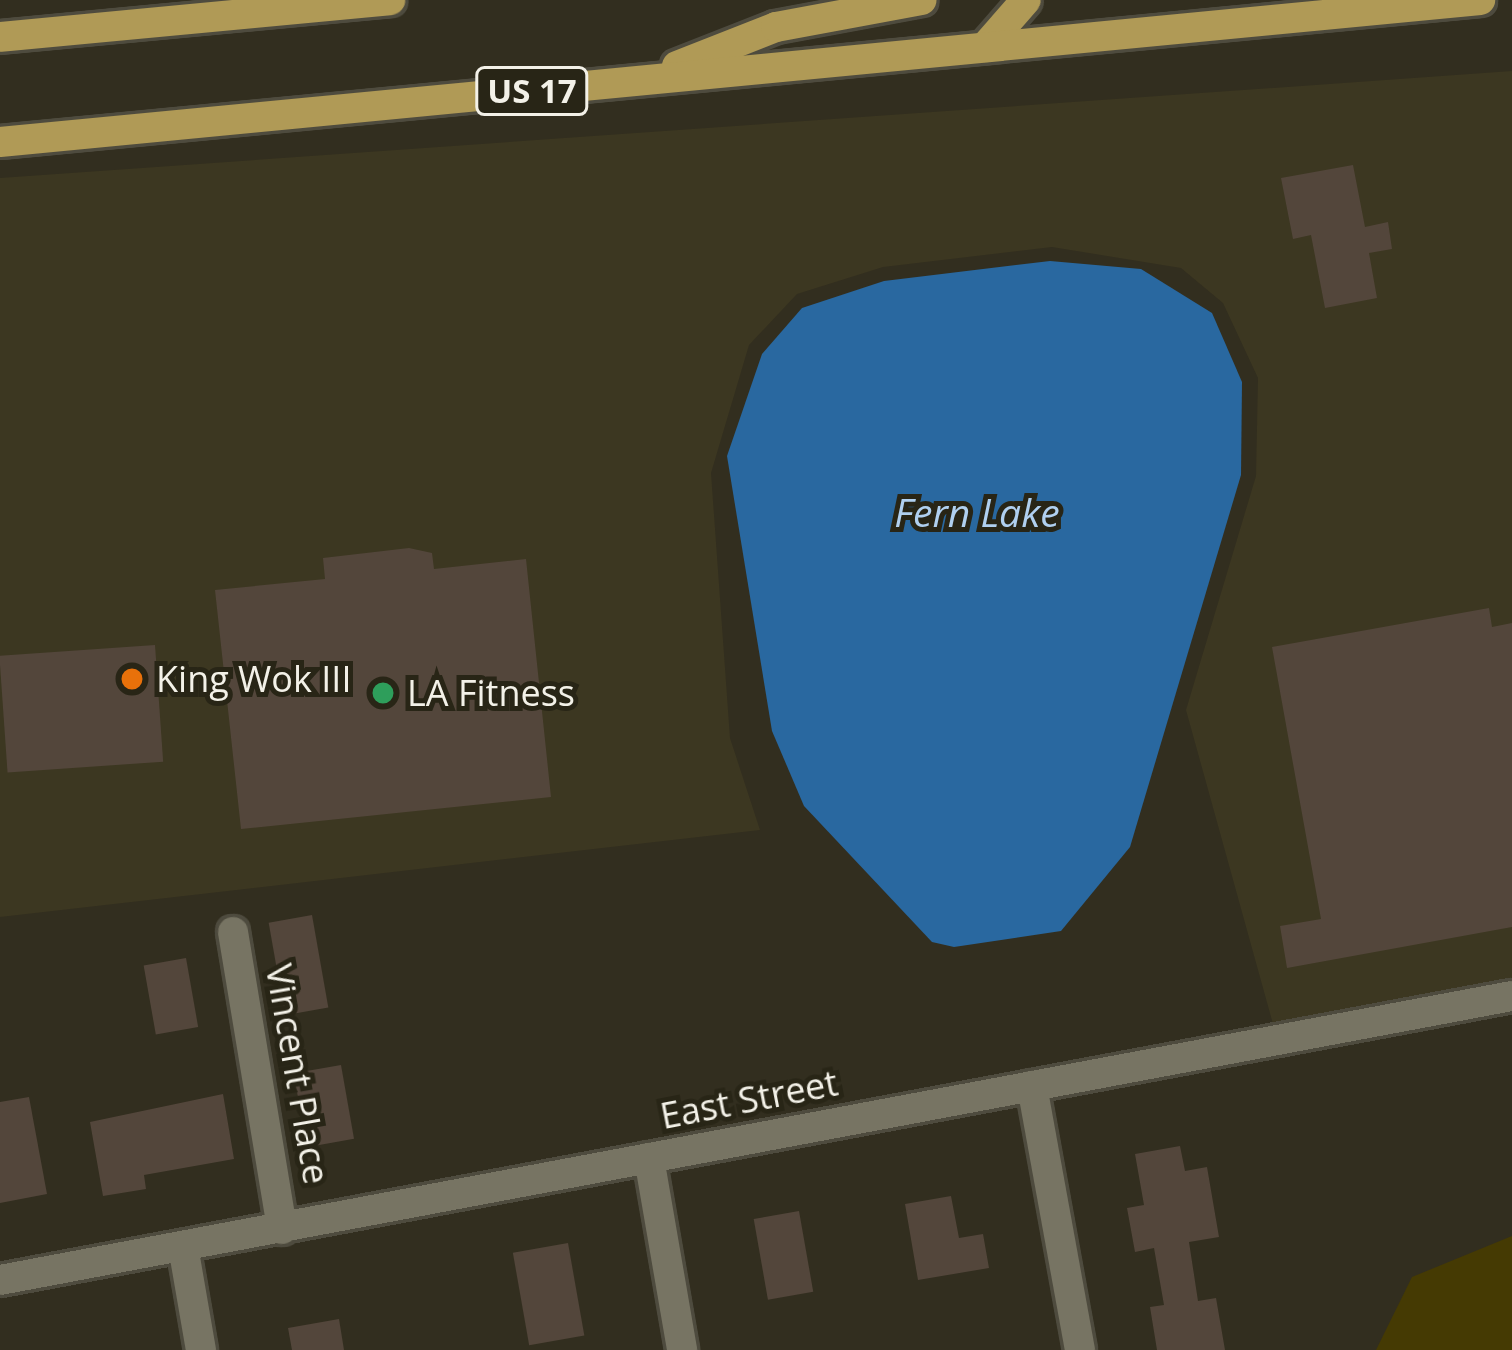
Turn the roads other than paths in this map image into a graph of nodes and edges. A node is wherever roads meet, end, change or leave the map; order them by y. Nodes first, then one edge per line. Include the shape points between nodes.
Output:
1 (390, 0) edge
2 (922, 0) edge
3 (1025, 0) edge
4 (1480, 0) edge
5 (0, 37) edge
6 (985, 47) junction
7 (644, 80) junction
8 (0, 142) edge
9 (233, 932) dead end
10 (1512, 996) edge
11 (1033, 1086) junction
12 (649, 1158) junction
13 (282, 1229) junction
14 (183, 1246) junction
15 (0, 1280) edge
16 (201, 1350) edge
17 (682, 1350) edge
18 (1080, 1350) edge

1 - 5 main road
2 - 7 main road via 776,27
3 - 6 main road
4 - 6 main road, US 17
6 - 7 main road, US 17
7 - 8 main road, US 17
9 - 13 street, Vincent Place
10 - 11 street, East Street
11 - 12 street, East Street
11 - 18 street
12 - 13 street, East Street
12 - 17 street
13 - 14 street, East Street
14 - 15 street, East Street
14 - 16 street

